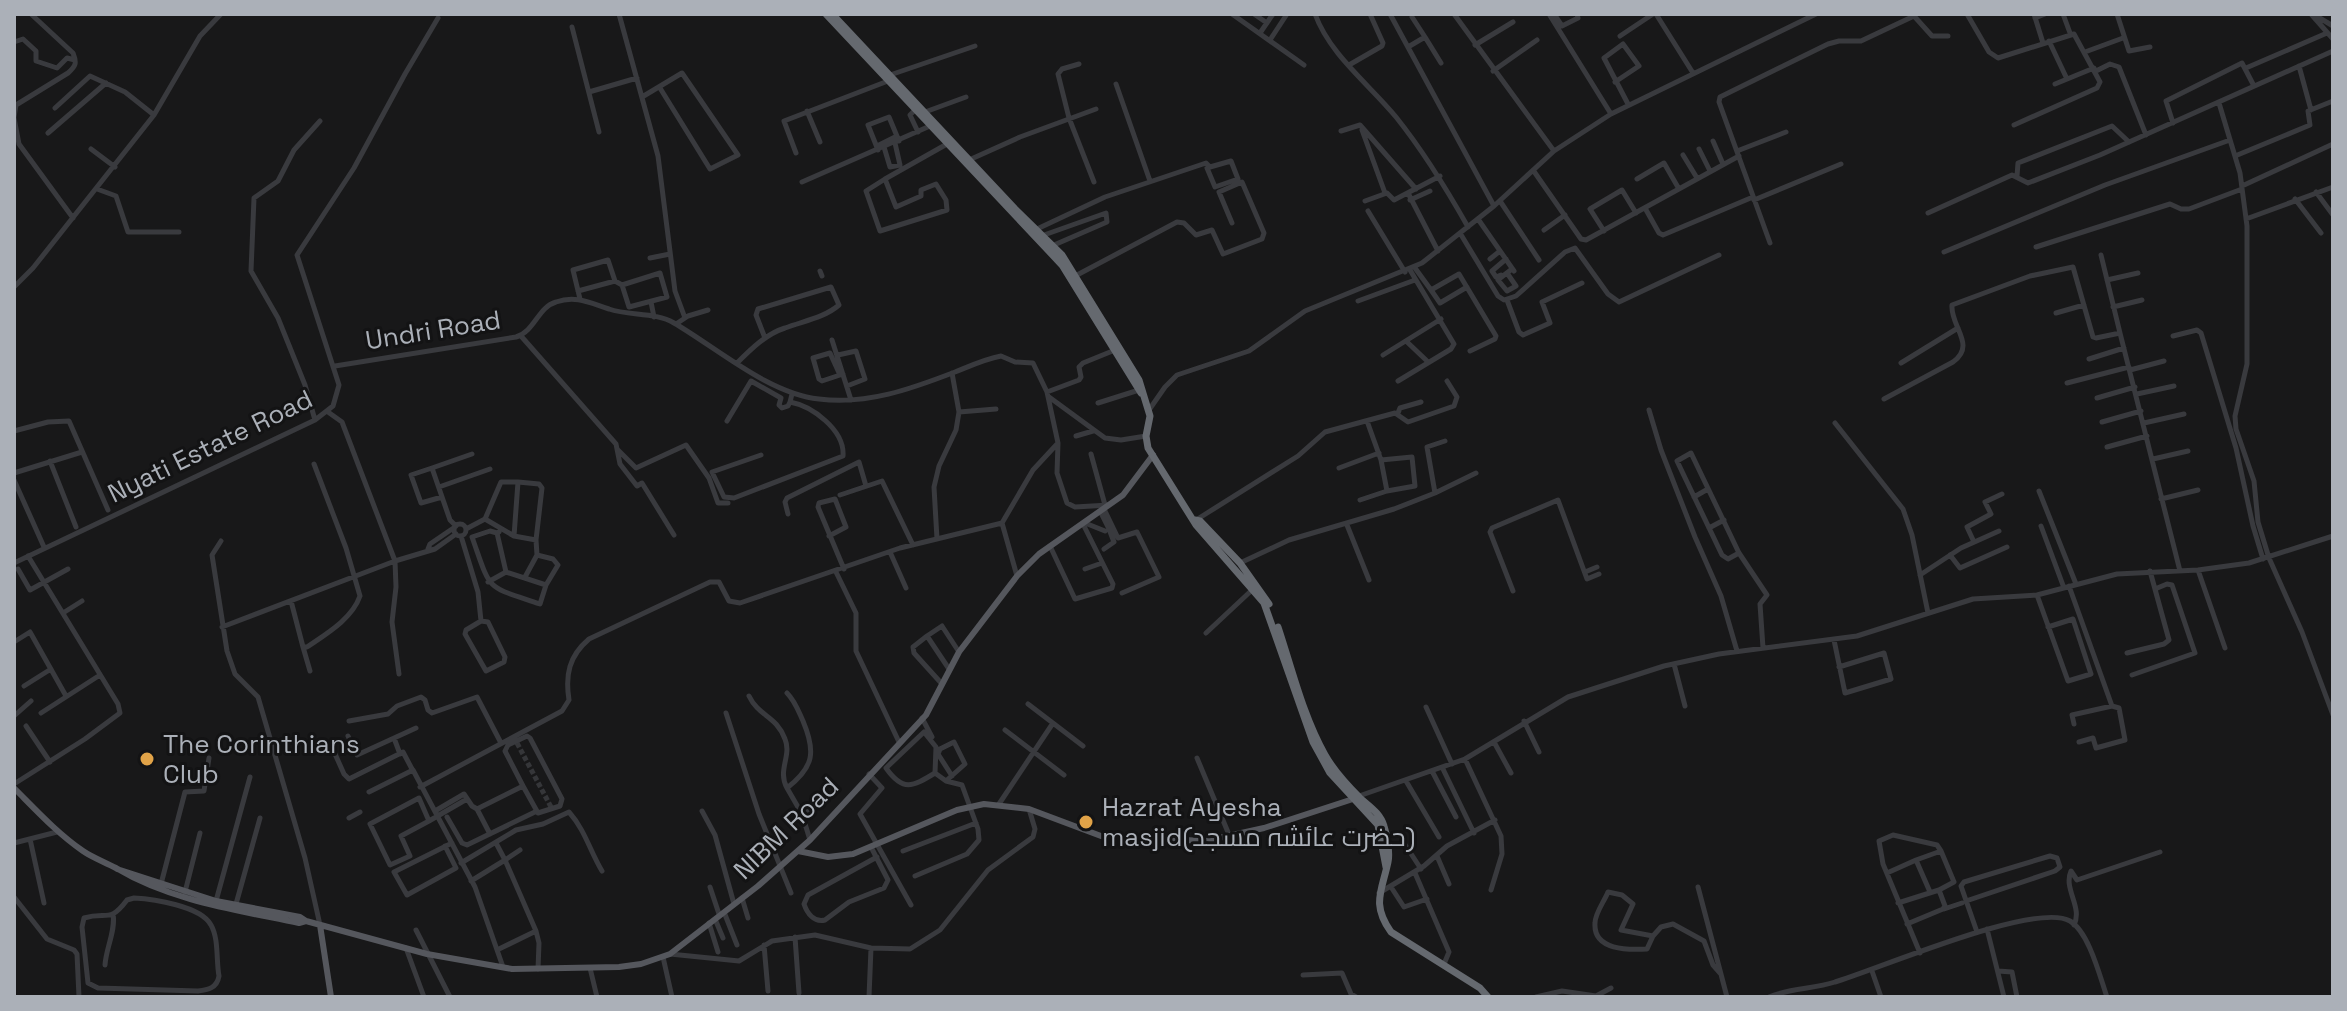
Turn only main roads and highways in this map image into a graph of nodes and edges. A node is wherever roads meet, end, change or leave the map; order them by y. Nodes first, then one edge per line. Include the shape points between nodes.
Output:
1 (826, 14) edge
2 (832, 14) edge
3 (889, 78) junction
4 (1117, 349) junction
5 (1145, 398) junction
6 (1153, 455) junction
7 (1195, 520) junction
8 (1256, 587) junction
9 (14, 786) edge
10 (1356, 798) junction
11 (798, 851) junction
12 (117, 869) junction
13 (203, 900) junction
14 (306, 921) junction
15 (320, 925) junction
16 (1481, 991) edge
17 (331, 997) edge

1 - 3 highway
2 - 3 highway
3 - 4 highway via 1062,265
3 - 4 highway via 1054,245 1077,275
4 - 5 highway
4 - 5 highway
5 - 6 highway via 1150,421 1146,436
6 - 7 highway
6 - 11 main road, NIBM Road via 1134,484 1017,576 959,652 931,707
7 - 8 highway
7 - 8 highway via 1240,563
8 - 10 highway via 1330,773
9 - 12 main road via 57,832
10 - 11 main road via 1205,841 1109,837 1029,809 970,806 842,857
10 - 16 highway via 1378,825 1386,867 1380,913 1391,932
11 - 15 main road, NIBM Road via 667,956 641,964 504,968
12 - 13 main road, NIBM Road
12 - 13 main road via 159,889
13 - 14 main road, NIBM Road
13 - 14 main road
14 - 15 main road, NIBM Road
15 - 17 main road

